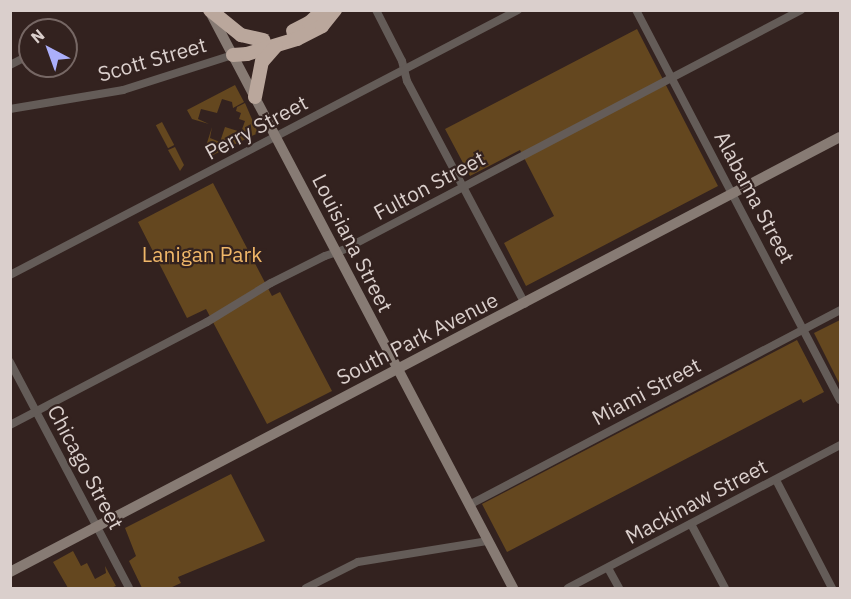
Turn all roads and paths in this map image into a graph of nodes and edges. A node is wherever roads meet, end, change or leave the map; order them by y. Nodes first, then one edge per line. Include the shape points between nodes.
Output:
1 (209, 10) edge
2 (323, 10) edge
3 (335, 10) edge
4 (376, 10) edge
5 (518, 10) edge
6 (636, 10) edge
7 (801, 10) edge
8 (263, 40) junction
9 (278, 45) junction
10 (233, 55) junction
11 (404, 70) junction
12 (673, 78) junction
13 (255, 97) junction
14 (10, 110) edge
15 (840, 137) edge
16 (277, 138) junction
17 (463, 187) junction
18 (733, 194) junction
19 (337, 254) junction
20 (10, 275) edge
21 (525, 304) junction
22 (840, 310) edge
23 (803, 329) junction
24 (10, 362) edge
25 (397, 370) junction
26 (840, 400) edge
27 (36, 411) junction
28 (10, 425) edge
29 (840, 446) edge
30 (776, 480) junction
31 (469, 505) junction
32 (692, 524) junction
33 (97, 527) junction
34 (488, 541) junction
35 (608, 568) junction
36 (10, 572) edge
37 (129, 588) edge
38 (306, 588) edge
39 (513, 588) edge
40 (568, 588) edge
41 (619, 588) edge
42 (726, 588) edge
43 (832, 588) edge

1 - 8 highway via 241,35
1 - 10 street, Louisiana Street
2 - 8 highway via 299,29
3 - 9 highway via 311,33
4 - 11 street
5 - 11 street, Perry Street
6 - 12 street, Alabama Street
7 - 12 street, Fulton Street
8 - 10 highway
9 - 10 highway
9 - 13 highway via 262,62
10 - 13 street, Louisiana Street
10 - 14 street, Scott Street via 123,90
11 - 16 street, Perry Street
11 - 17 street
12 - 17 street, Fulton Street
12 - 18 street, Alabama Street
13 - 16 street, Louisiana Street
15 - 18 street, South Park Avenue
16 - 19 street, Louisiana Street
16 - 20 street, Perry Street
17 - 19 street, Fulton Street
17 - 21 street
18 - 21 street, South Park Avenue
18 - 23 street, Alabama Street
19 - 25 street, Louisiana Street
19 - 27 street, Fulton Street via 325,255
21 - 25 street, South Park Avenue
22 - 23 street, Miami Street
23 - 26 street, Alabama Street
23 - 31 street, Miami Street
24 - 27 street, Chicago Street
25 - 31 street, Louisiana Street
25 - 33 street, South Park Avenue
27 - 28 street, Fulton Street
27 - 33 street, Chicago Street
29 - 30 street, Mackinaw Street
30 - 32 street, Mackinaw Street
30 - 43 street
31 - 34 street, Louisiana Street
32 - 35 street, Mackinaw Street
32 - 42 street
33 - 36 street, South Park Avenue
33 - 37 street, Chicago Street
34 - 38 street via 358,562
34 - 39 street, Louisiana Street
35 - 40 street, Mackinaw Street
35 - 41 street

